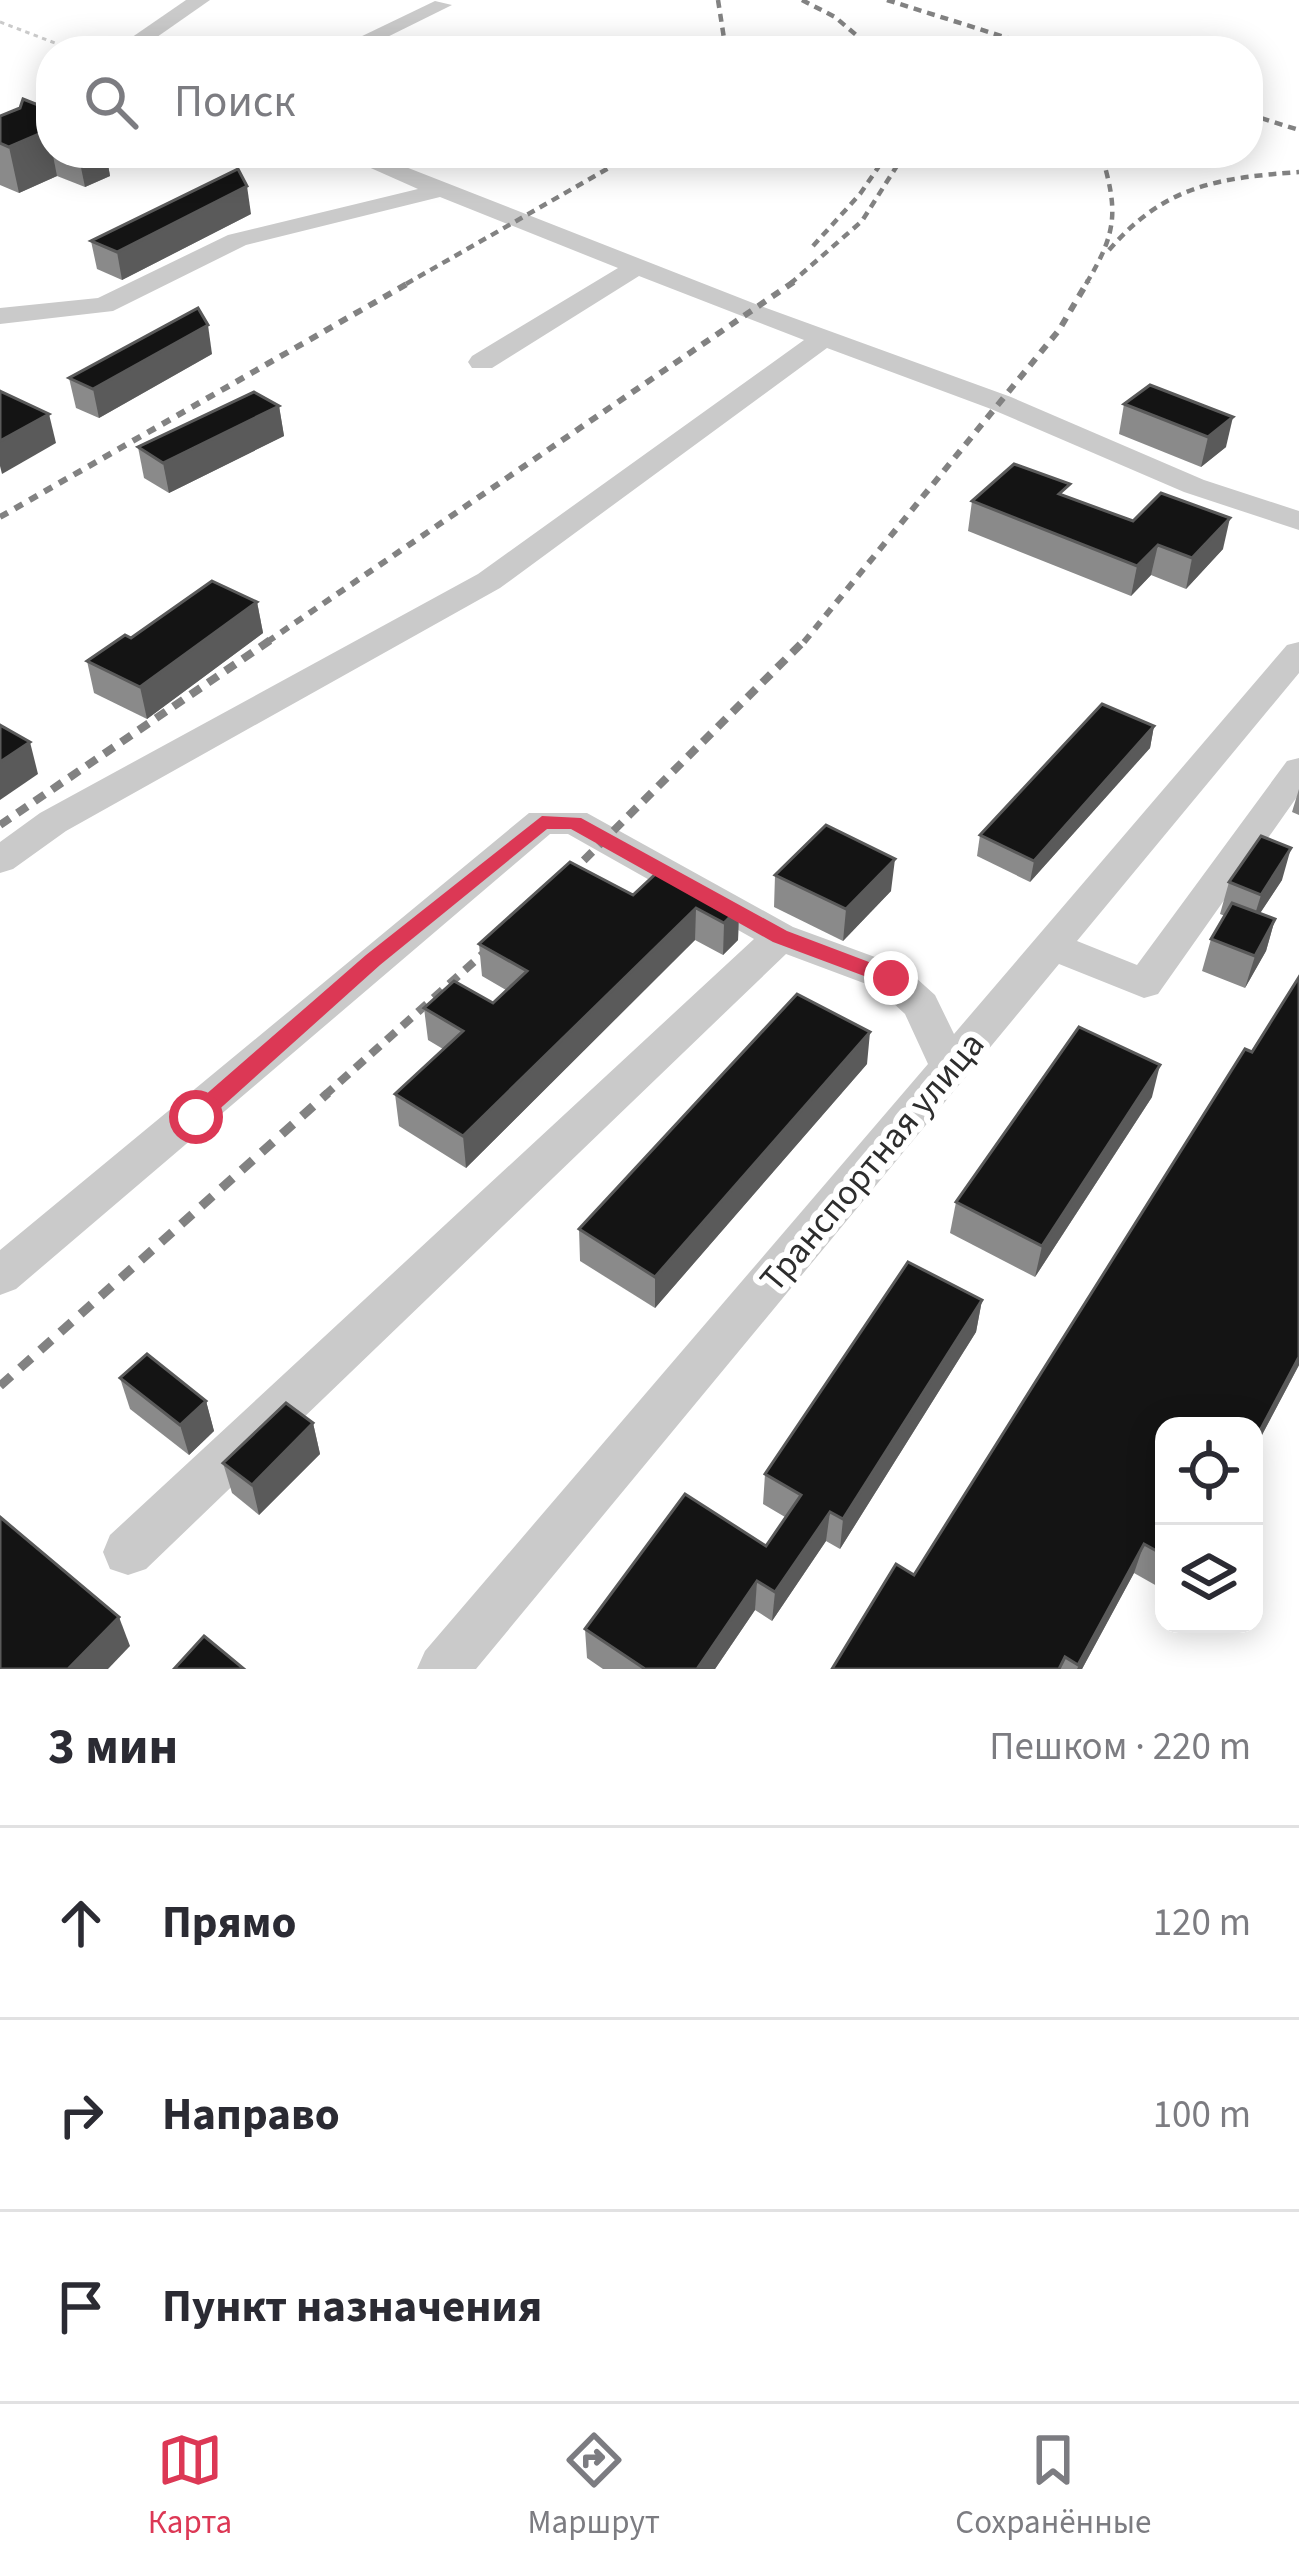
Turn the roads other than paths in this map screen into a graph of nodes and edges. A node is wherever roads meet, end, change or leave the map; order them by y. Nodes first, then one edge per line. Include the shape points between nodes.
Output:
1 (200, 0) edge
2 (442, 4) dead end
3 (146, 36) edge
4 (374, 36) edge
5 (389, 168) edge
6 (445, 189) junction
7 (640, 265) junction
8 (0, 316) edge
9 (824, 338) junction
10 (482, 362) dead end
11 (1299, 521) edge
12 (1299, 652) edge
13 (1299, 769) edge
14 (0, 860) edge
15 (780, 937) junction
16 (1052, 946) junction
17 (950, 1066) junction
18 (0, 1276) edge
19 (128, 1552) dead end
20 (443, 1669) edge

1 - 3 street
2 - 4 street
5 - 6 street
6 - 7 street
6 - 8 street via 237,240 104,305
7 - 9 street
7 - 10 street
9 - 11 street
9 - 14 street via 489,581 53,822
12 - 16 street, Транспортная улица
13 - 16 street via 1144,984
15 - 17 street via 891,978 921,1005
15 - 18 street via 574,822 542,822
15 - 19 street
16 - 17 street, Транспортная улица
17 - 20 street, Транспортная улица

